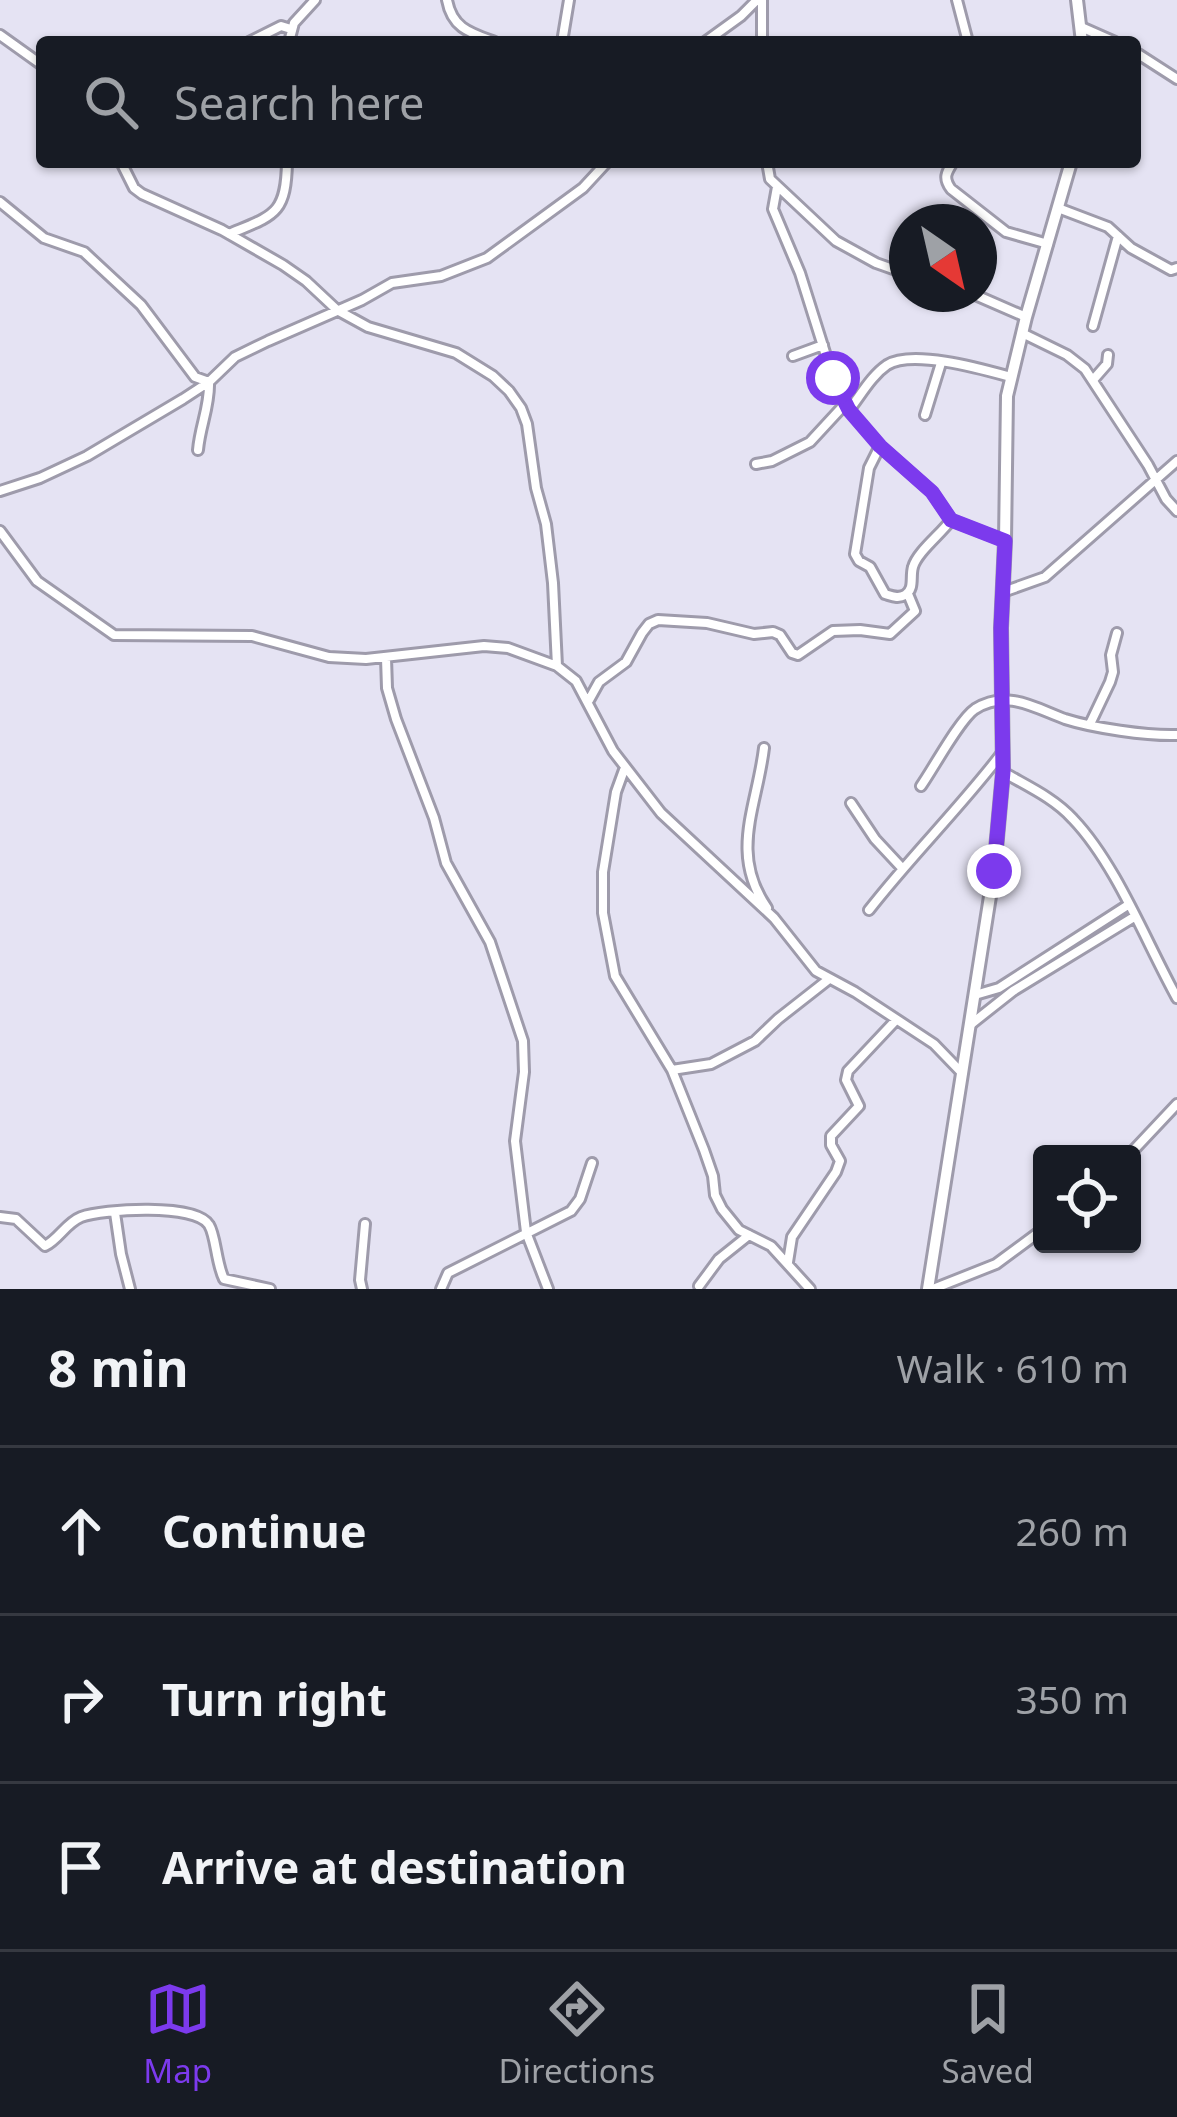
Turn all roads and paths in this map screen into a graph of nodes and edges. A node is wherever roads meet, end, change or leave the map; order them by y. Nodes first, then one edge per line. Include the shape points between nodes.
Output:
1 (315, 0) edge
2 (447, 0) edge
3 (568, 0) edge
4 (760, 0) edge
5 (958, 0) edge
6 (1077, 0) edge
7 (1081, 27) junction
8 (291, 29) junction
9 (0, 34) edge
10 (261, 36) edge
11 (290, 36) edge
12 (479, 36) edge
13 (563, 36) edge
14 (713, 36) edge
15 (762, 36) edge
16 (967, 36) edge
17 (1082, 36) edge
18 (1101, 36) edge
19 (1141, 56) edge
20 (36, 61) edge
21 (1177, 79) edge
22 (124, 168) edge
23 (287, 168) edge
24 (601, 168) edge
25 (768, 168) edge
26 (949, 168) edge
27 (1069, 168) edge
28 (777, 187) junction
29 (0, 202) edge
30 (1058, 208) junction
31 (229, 234) junction
32 (1118, 235) junction
33 (1048, 244) junction
34 (889, 268) edge
35 (1177, 268) edge
36 (997, 304) edge
37 (338, 310) junction
38 (1026, 316) junction
39 (1094, 326) dead end
40 (1022, 333) junction
41 (823, 345) junction
42 (1108, 355) dead end
43 (793, 356) dead end
44 (941, 363) junction
45 (1011, 377) junction
46 (1093, 380) junction
47 (208, 382) junction
48 (848, 406) junction
49 (925, 415) dead end
50 (880, 446) junction
51 (198, 450) dead end
52 (1177, 461) edge
53 (756, 464) dead end
54 (1156, 480) junction
55 (0, 491) edge
56 (1177, 511) edge
57 (951, 520) junction
58 (0, 531) edge
59 (1005, 541) junction
60 (1002, 592) junction
61 (908, 593) junction
62 (1117, 634) dead end
63 (386, 658) junction
64 (556, 666) junction
65 (1002, 700) junction
66 (588, 702) junction
67 (1090, 724) junction
68 (1177, 735) edge
69 (764, 748) dead end
70 (1003, 752) junction
71 (625, 768) junction
72 (1003, 772) junction
73 (921, 787) dead end
74 (851, 802) dead end
75 (902, 868) junction
76 (1128, 904) junction
77 (868, 910) dead end
78 (1134, 917) junction
79 (774, 918) junction
80 (1067, 944) junction
81 (1073, 954) junction
82 (1040, 969) junction
83 (829, 979) junction
84 (975, 995) junction
85 (1177, 998) edge
86 (896, 1020) junction
87 (970, 1025) junction
88 (672, 1070) junction
89 (963, 1074) junction
90 (1177, 1104) edge
91 (1138, 1145) edge
92 (592, 1163) dead end
93 (115, 1213) junction
94 (0, 1217) edge
95 (364, 1225) dead end
96 (526, 1232) junction
97 (749, 1235) junction
98 (1033, 1237) edge
99 (788, 1262) junction
100 (699, 1286) dead end
101 (130, 1289) edge
102 (270, 1289) edge
103 (362, 1289) edge
104 (441, 1289) edge
105 (548, 1289) edge
106 (810, 1289) edge
107 (930, 1289) edge

1 - 8 street
2 - 12 street via 463,30
3 - 13 street
4 - 14 street
4 - 15 street
5 - 16 street
6 - 7 main road
7 - 17 main road
7 - 18 street
8 - 10 street
8 - 11 street
9 - 20 street
19 - 21 street
22 - 31 street via 142,194
23 - 31 street via 281,206
24 - 37 street via 487,258 392,283
25 - 28 street
26 - 33 street via 951,189 1006,232
27 - 30 main road
28 - 34 street via 836,241
28 - 41 street via 773,209
29 - 47 street via 44,238 85,252
30 - 32 street
30 - 33 main road
31 - 37 street
32 - 35 street
32 - 39 street
33 - 38 main road
36 - 38 street
37 - 47 street via 242,353
37 - 64 street via 379,332 456,353 521,408 550,551
38 - 40 main road
40 - 45 main road
40 - 46 street
41 - 43 street
41 - 48 street
42 - 46 street
44 - 45 street
44 - 48 street via 890,363
44 - 49 street
45 - 59 main road
46 - 54 street
47 - 51 street
47 - 55 street via 87,456
48 - 50 street
48 - 53 street via 810,442
50 - 57 street
50 - 61 street via 855,554 885,594
52 - 54 street
54 - 56 street
54 - 60 street via 1045,578
57 - 59 street
57 - 61 street via 919,555
58 - 63 street via 37,581 113,635 239,635 329,657
59 - 60 main road
60 - 65 main road
61 - 66 street via 915,611 890,634 832,631 798,655 773,632 658,620
62 - 67 street via 1113,672
63 - 64 street via 484,646
63 - 96 street via 396,719 446,863 490,942 523,1041 515,1142
64 - 66 street
65 - 67 street
65 - 70 main road
65 - 73 street via 972,711
66 - 71 street
67 - 68 street
69 - 79 street via 747,866
70 - 72 main road
70 - 75 street
71 - 79 street via 675,828
71 - 88 street via 602,914 616,976
72 - 76 street via 1073,818
72 - 84 main road
74 - 75 street
75 - 77 street
76 - 78 street
76 - 80 street
78 - 81 street
78 - 85 street
79 - 83 street
80 - 81 street
80 - 82 street
81 - 82 street
82 - 84 street
82 - 87 street
83 - 86 street
83 - 88 street via 755,1042 711,1064
84 - 87 main road
86 - 89 street
86 - 99 street via 848,1071 859,1106 831,1136 840,1161 792,1238
87 - 89 main road
88 - 97 street via 715,1195 730,1222
89 - 107 main road
90 - 91 street
92 - 96 street via 571,1211
93 - 94 street via 82,1217 45,1246 10,1216
93 - 101 street
93 - 102 street via 173,1210 201,1218 224,1280
95 - 103 street
96 - 104 street via 448,1273
96 - 105 street
97 - 99 street
97 - 100 street
98 - 107 street via 997,1264
99 - 106 street

